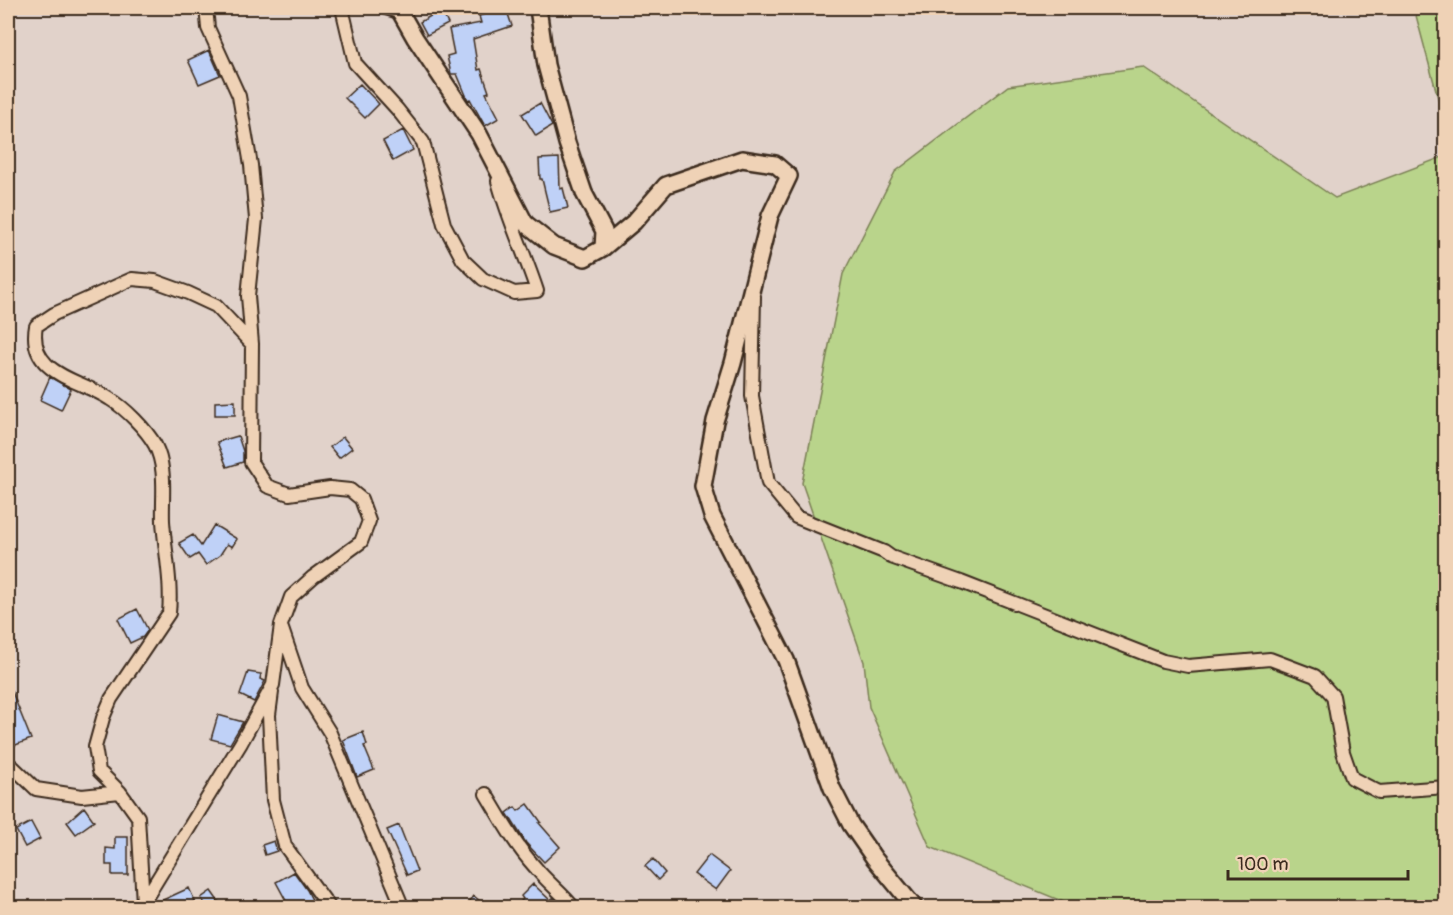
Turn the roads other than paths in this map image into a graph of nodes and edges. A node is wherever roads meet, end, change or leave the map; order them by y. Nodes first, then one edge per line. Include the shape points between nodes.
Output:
1 (206, 8) edge
2 (342, 8) edge
3 (386, 8) edge
4 (538, 8) edge
5 (401, 9) edge
6 (494, 163) junction
7 (603, 248) junction
8 (754, 276) junction
9 (252, 344) junction
10 (281, 625) junction
11 (273, 685) junction
12 (8, 765) edge
13 (1446, 786) edge
14 (120, 792) junction
15 (486, 794) dead end
16 (144, 905) edge
17 (330, 908) edge
18 (403, 908) edge
19 (574, 908) edge
20 (915, 908) edge

1 - 9 street via 208,28 239,96 251,165 256,219 248,296
2 - 6 street via 355,63 423,142 444,224 463,260 483,279 514,293 537,291 506,212
3 - 5 street
4 - 7 street via 546,65 567,143 604,231
5 - 6 street
6 - 7 street via 525,223 554,246 585,258
7 - 8 street via 634,222 666,185 742,159 775,164 789,176 770,216
8 - 13 street via 752,396 768,483 796,517 1163,661 1188,666 1270,659 1315,676 1333,696 1352,778 1379,792
8 - 20 street via 715,421 703,486 712,516 786,660 832,788 851,825
9 - 10 street via 251,462 267,486 289,494 330,488 350,490 361,500 369,521 361,542 291,597
9 - 14 street via 216,306 155,281 132,279 36,326 33,339 40,357 63,378 110,399 140,425 161,458 169,613 111,699 95,747 99,771
10 - 11 street
10 - 18 street via 302,688 330,733
11 - 16 street
11 - 17 street via 269,715 273,800 285,846
12 - 14 street via 36,789 82,795
14 - 16 street via 138,818
15 - 19 street via 535,867

